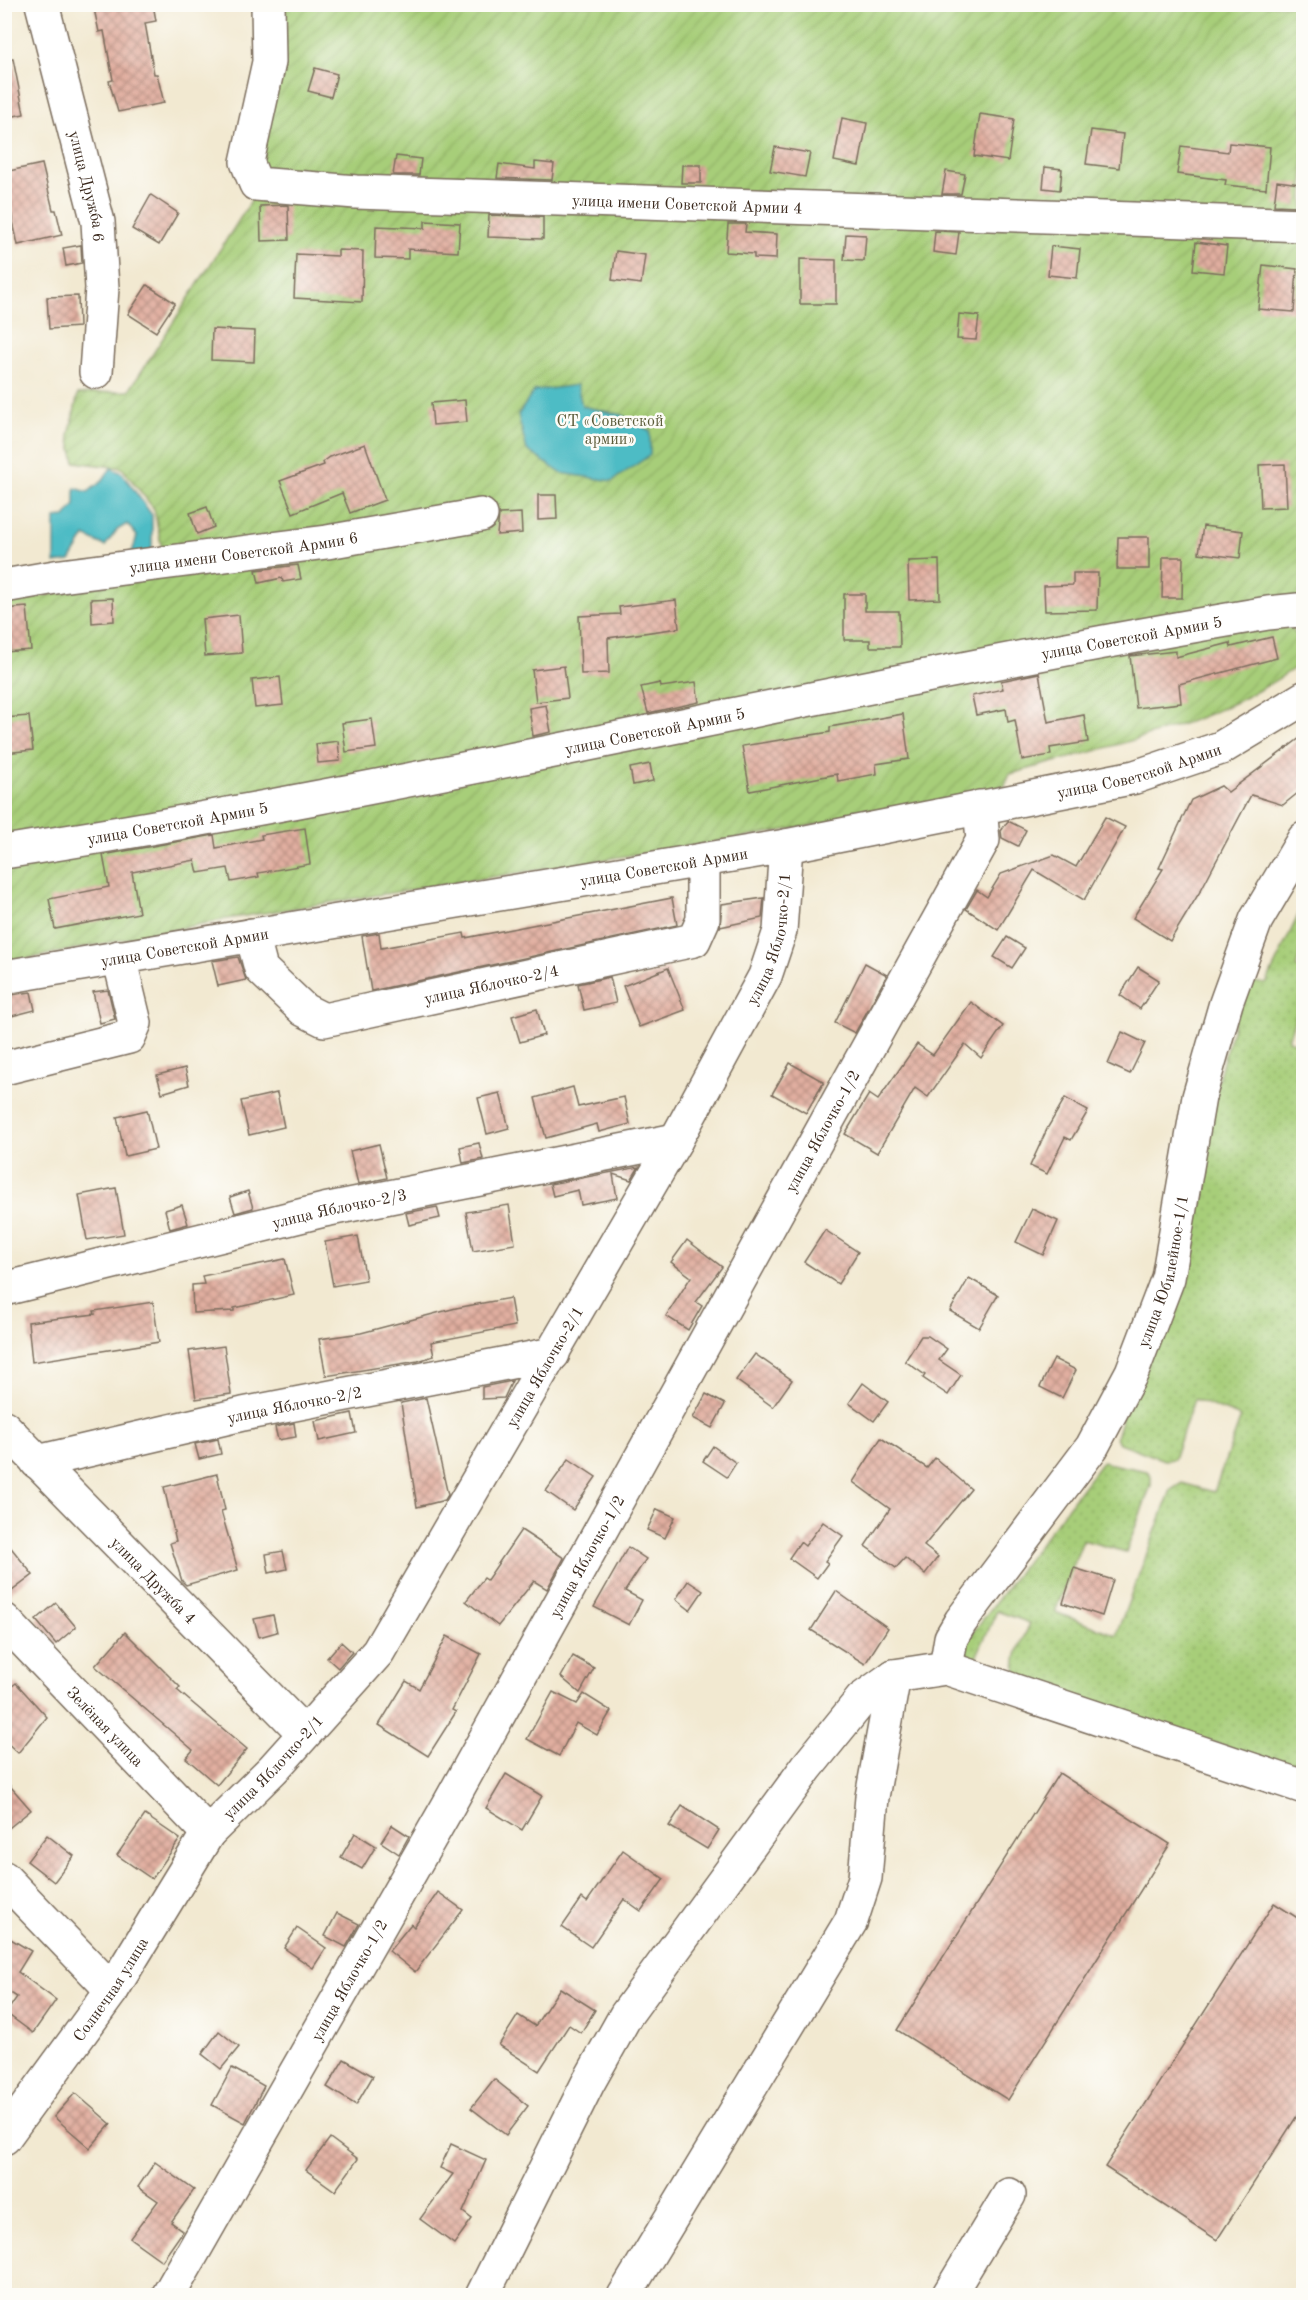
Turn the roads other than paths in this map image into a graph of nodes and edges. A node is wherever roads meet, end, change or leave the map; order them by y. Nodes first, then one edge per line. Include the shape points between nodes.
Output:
1 (42, 4) edge
2 (268, 4) edge
3 (1304, 225) edge
4 (96, 372) dead end
5 (481, 515) dead end
6 (4, 586) edge
7 (1304, 612) edge
8 (1304, 698) edge
9 (980, 807) junction
10 (1304, 839) edge
11 (786, 846) junction
12 (4, 852) edge
13 (703, 860) junction
14 (252, 935) junction
15 (119, 957) junction
16 (4, 977) edge
17 (4, 1068) edge
18 (676, 1140) junction
19 (4, 1289) edge
20 (553, 1354) junction
21 (4, 1426) edge
22 (37, 1462) junction
23 (4, 1620) edge
24 (946, 1668) junction
25 (894, 1676) junction
26 (304, 1733) junction
27 (1304, 1787) edge
28 (208, 1833) junction
29 (4, 1878) edge
30 (112, 1990) junction
31 (4, 2138) edge
32 (1009, 2196) dead end
33 (168, 2295) edge
34 (482, 2295) edge
35 (624, 2295) edge
36 (948, 2295) edge

1 - 4 street, улица Дружба 6 via 98,222 102,288
2 - 3 street, улица имени Советской Армии 4 via 269,62 247,162 256,184 356,192
5 - 6 street, улица имени Советской Армии 6 via 327,542
7 - 12 street, улица Советской Армии 5 via 1268,613 1088,643 186,824
8 - 9 street, улица Советской Армии via 1221,748 1135,777
9 - 11 street, улица Советской Армии
9 - 33 street, улица Яблочко-1/2 via 982,840 453,1798
10 - 24 street, улица Юбилейное-1/1 via 1256,920 1226,1004 1199,1097 1168,1278 1132,1372 1092,1447 951,1638
11 - 13 street, улица Советской Армии
11 - 18 street, улица Яблочко-2/1 via 780,932 765,976
13 - 14 street, улица Советской Армии
13 - 14 street, улица Яблочко-2/4 via 703,920 694,940 324,1020 304,1010 261,969
14 - 15 street, улица Советской Армии
15 - 16 street, улица Советской Армии
15 - 17 street via 135,1023 129,1037
18 - 19 street, улица Яблочко-2/3 via 324,1210
18 - 20 street, улица Яблочко-2/1
20 - 22 street, улица Яблочко-2/2 via 243,1414
20 - 26 street, улица Яблочко-2/1 via 378,1652
21 - 22 street, улица Дружба 4
22 - 26 street, улица Дружба 4
23 - 28 street, Зелёная улица
24 - 25 street
24 - 27 street
25 - 34 street via 862,1699 807,1767 626,2015
25 - 35 street via 872,1797 865,1878 851,1921
26 - 28 street, улица Яблочко-2/1
28 - 30 street, Солнечная улица
29 - 30 street
30 - 31 street, Солнечная улица
32 - 36 street

